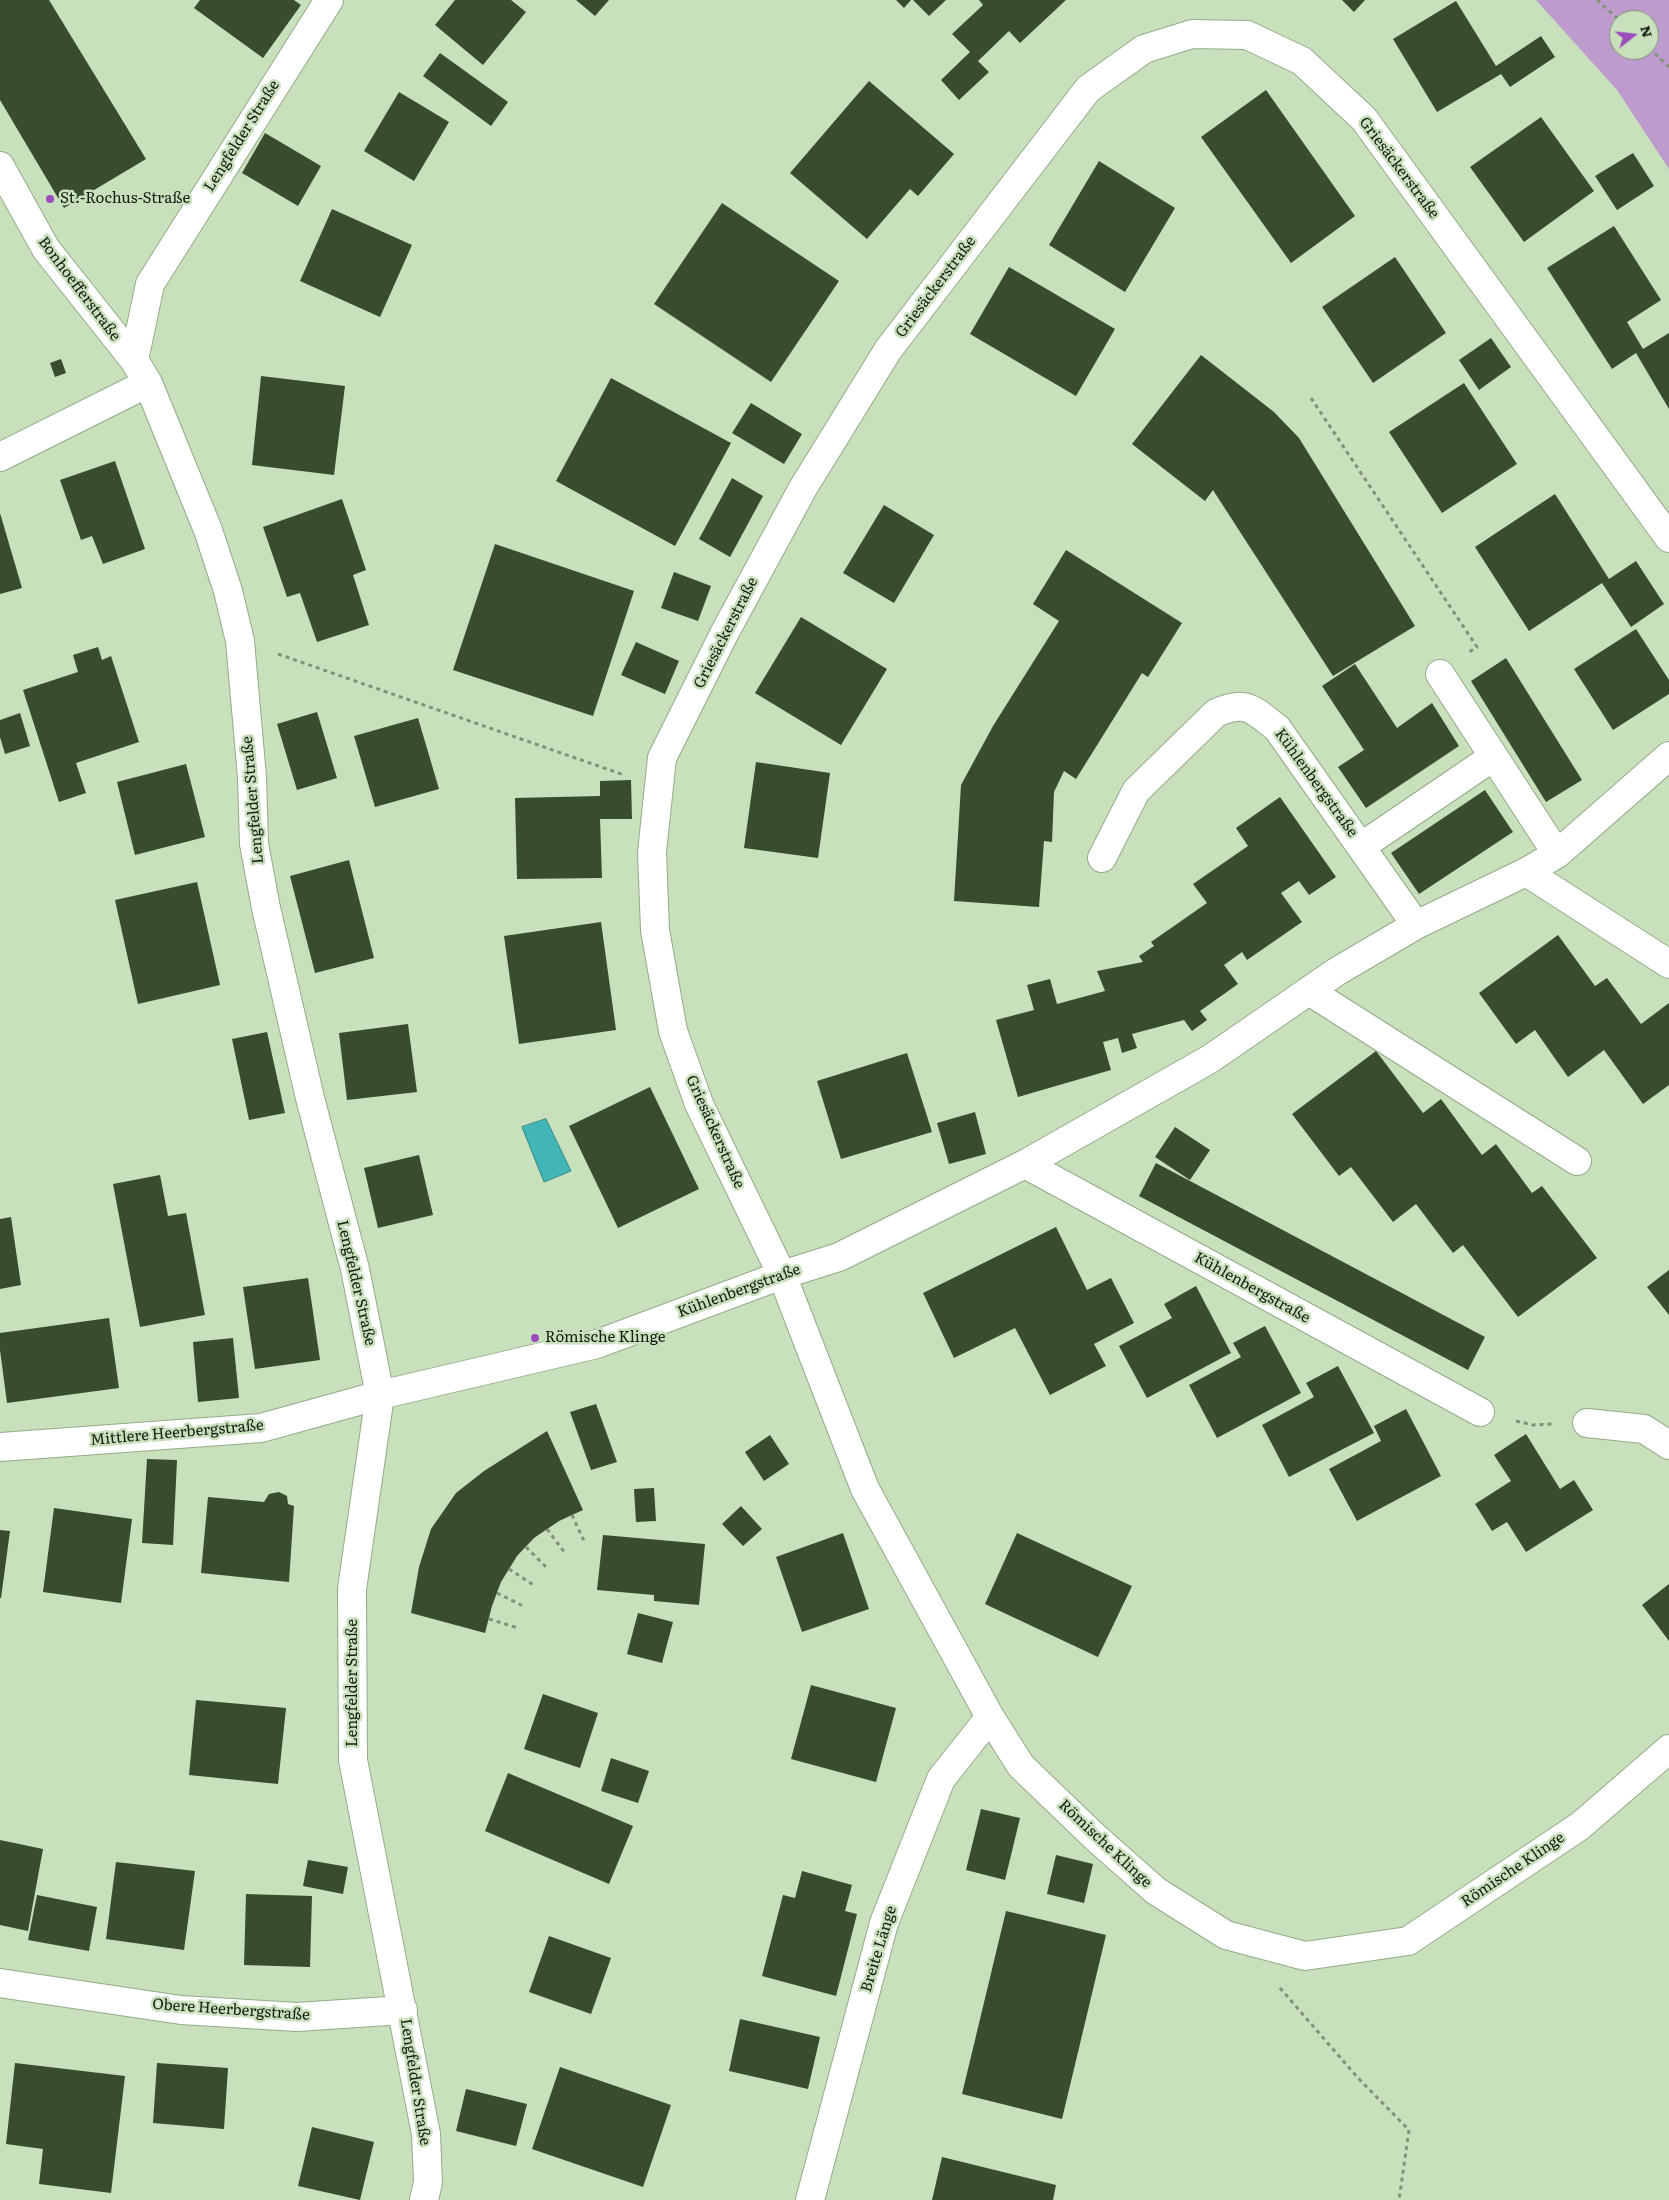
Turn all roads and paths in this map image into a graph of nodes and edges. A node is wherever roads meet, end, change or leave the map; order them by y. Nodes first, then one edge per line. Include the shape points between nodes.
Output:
1 (329, 0) edge
2 (1597, 0) edge
3 (1609, 11) edge
4 (1659, 58) edge
5 (1669, 67) edge
6 (0, 166) edge
7 (134, 360) junction
8 (148, 383) junction
9 (1311, 398) dead end
10 (0, 457) edge
11 (1669, 538) edge
12 (240, 641) junction
13 (1440, 674) joint
14 (1669, 756) edge
15 (1493, 757) junction
16 (658, 787) junction
17 (1362, 846) junction
18 (1557, 854) junction
19 (1102, 858) dead end
20 (1526, 872) junction
21 (1416, 925) junction
22 (1669, 964) edge
23 (1309, 991) junction
24 (1577, 1161) dead end
25 (1025, 1164) junction
26 (782, 1275) junction
27 (380, 1395) junction
28 (1480, 1412) joint
29 (1587, 1423) joint
30 (1669, 1445) edge
31 (0, 1446) edge
32 (572, 1516) dead end
33 (547, 1529) dead end
34 (584, 1541) dead end
35 (526, 1547) dead end
36 (565, 1553) dead end
37 (547, 1568) dead end
38 (509, 1569) dead end
39 (535, 1586) dead end
40 (497, 1593) dead end
41 (525, 1607) dead end
42 (488, 1618) dead end
43 (518, 1628) dead end
44 (990, 1717) junction
45 (1669, 1749) edge
46 (1275, 1982) dead end
47 (0, 1983) edge
48 (403, 2010) junction
49 (424, 2200) edge
50 (810, 2200) edge
51 (1399, 2200) edge

1 - 7 street, Lengfelder Straße via 150,284
2 - 3 path
4 - 5 path
6 - 7 street, Bonhoefferstraße via 46,249
7 - 8 street, Bonhoefferstraße
8 - 10 street
8 - 12 street, Lengfelder Straße via 208,530
9 - 13 path via 1476,646
11 - 16 street, Griesäckerstraße via 1364,119 1302,61 1248,35 1192,34 1144,49 1088,89 888,350 803,488 725,632 662,758
12 - 16 path
12 - 27 street, Lengfelder Straße via 252,777 254,844 310,1098 355,1269
13 - 15 street
14 - 18 street, Kühlenbergstraße
15 - 17 street
15 - 18 street
16 - 26 street, Griesäckerstraße via 652,852 655,930 673,1031 699,1104
17 - 19 street, Kühlenbergstraße via 1277,728 1247,707 1233,705 1216,713 1136,791
17 - 21 street, Kühlenbergstraße
18 - 20 street, Kühlenbergstraße
20 - 21 street, Kühlenbergstraße
20 - 22 street
21 - 23 street, Kühlenbergstraße
23 - 24 street
23 - 25 street, Kühlenbergstraße via 1210,1058
25 - 26 street, Kühlenbergstraße via 840,1257
25 - 28 street, Kühlenbergstraße
26 - 27 street, Kühlenbergstraße via 597,1344
26 - 44 street, Römische Klinge via 865,1489
27 - 31 street, Mittlere Heerbergstraße via 261,1428
27 - 48 street, Lengfelder Straße via 352,1589 353,1760
28 - 29 path via 1532,1425
29 - 30 street via 1644,1429
32 - 34 path
33 - 36 path
35 - 37 path
38 - 39 path
40 - 41 path
42 - 43 path
44 - 45 street, Römische Klinge via 1021,1766 1156,1891 1226,1935 1305,1956 1408,1941 1580,1826
44 - 50 street, Breite Länge via 941,1779 884,1923
46 - 51 path via 1358,2078 1409,2130
47 - 48 street, Obere Heerbergstraße via 181,2010 297,2017
48 - 49 street, Lengfelder Straße via 426,2134 428,2182

